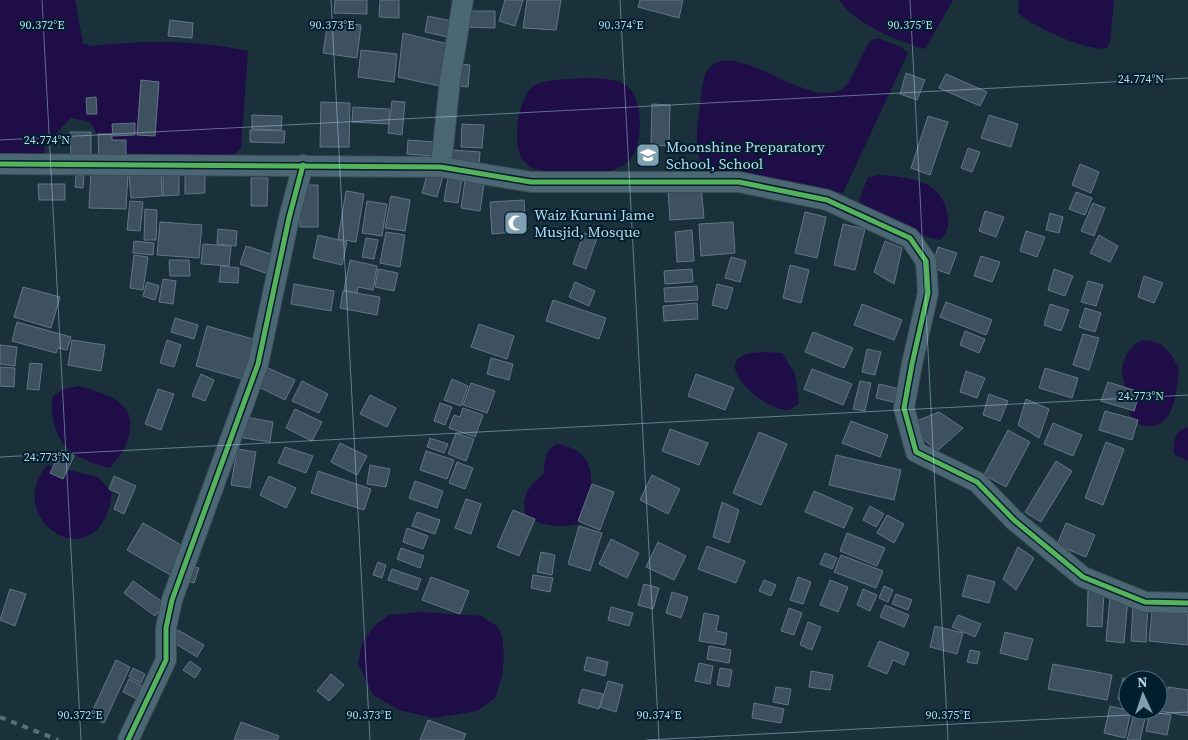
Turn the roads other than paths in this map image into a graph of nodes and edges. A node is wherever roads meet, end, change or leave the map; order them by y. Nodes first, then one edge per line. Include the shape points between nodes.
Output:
1 (463, 0) edge
2 (0, 164) edge
3 (303, 166) junction
4 (441, 166) junction
5 (1188, 603) edge
6 (128, 740) edge

1 - 4 street
2 - 3 street
3 - 4 street
3 - 6 street via 258,364 172,600 166,628 166,660
4 - 5 street via 531,182 739,182 827,200 910,238 926,262 928,293 904,408 916,452 977,482 1014,520 1083,577 1145,602

